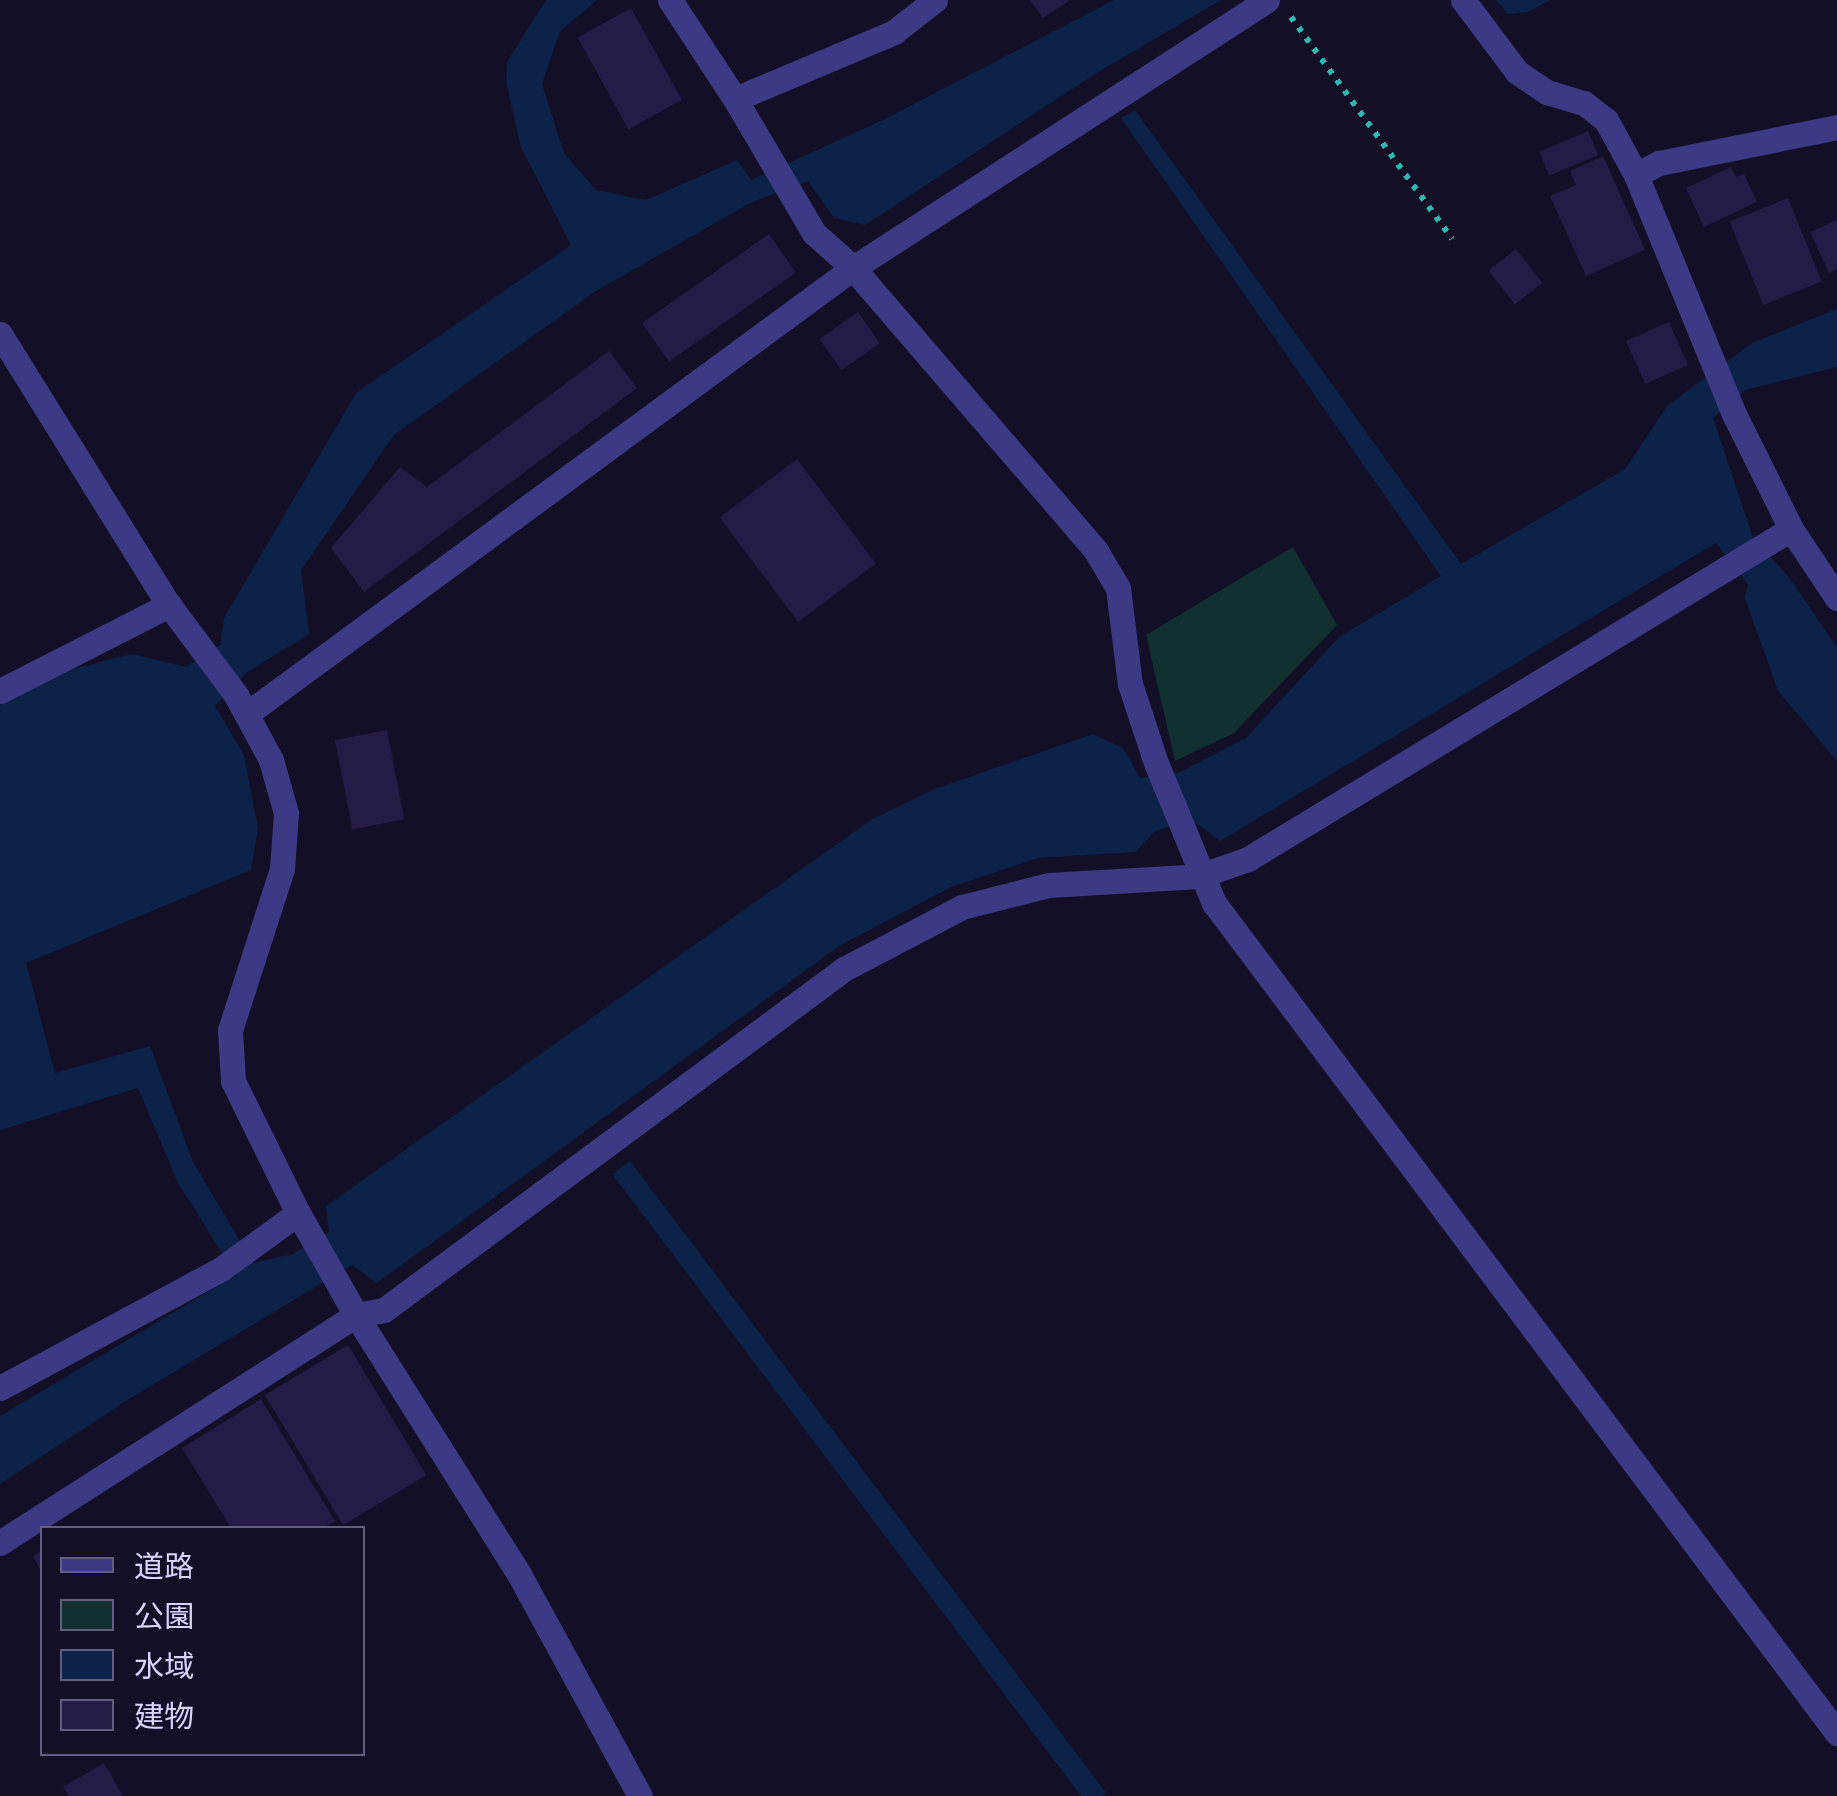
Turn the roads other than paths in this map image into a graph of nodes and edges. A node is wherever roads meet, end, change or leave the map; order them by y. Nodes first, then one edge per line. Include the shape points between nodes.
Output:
1 (670, 0) edge
2 (935, 0) edge
3 (1267, 0) edge
4 (1463, 0) edge
5 (736, 99) junction
6 (1837, 127) edge
7 (1636, 175) junction
8 (853, 268) junction
9 (0, 334) edge
10 (1782, 536) junction
11 (1837, 598) edge
12 (170, 605) junction
13 (0, 691) edge
14 (242, 704) junction
15 (1199, 876) junction
16 (298, 1213) junction
17 (356, 1315) junction
18 (0, 1388) edge
19 (0, 1543) edge
20 (1837, 1732) edge
21 (640, 1796) edge

1 - 5 street
2 - 5 street via 894,32
3 - 8 street
4 - 7 street via 1517,72 1606,120
5 - 8 street via 814,233
6 - 7 street via 1660,164
7 - 10 street
8 - 14 street
8 - 15 street via 1096,551 1118,588 1130,684
9 - 12 street
10 - 11 street
10 - 15 street via 1248,859
12 - 13 street
12 - 14 street
14 - 16 street via 271,760 286,813 282,869 230,1030 233,1080
15 - 17 street via 1049,885 962,906 844,969 384,1310
15 - 20 street
16 - 17 street
16 - 18 street via 221,1269
17 - 19 street
17 - 21 street via 519,1574

